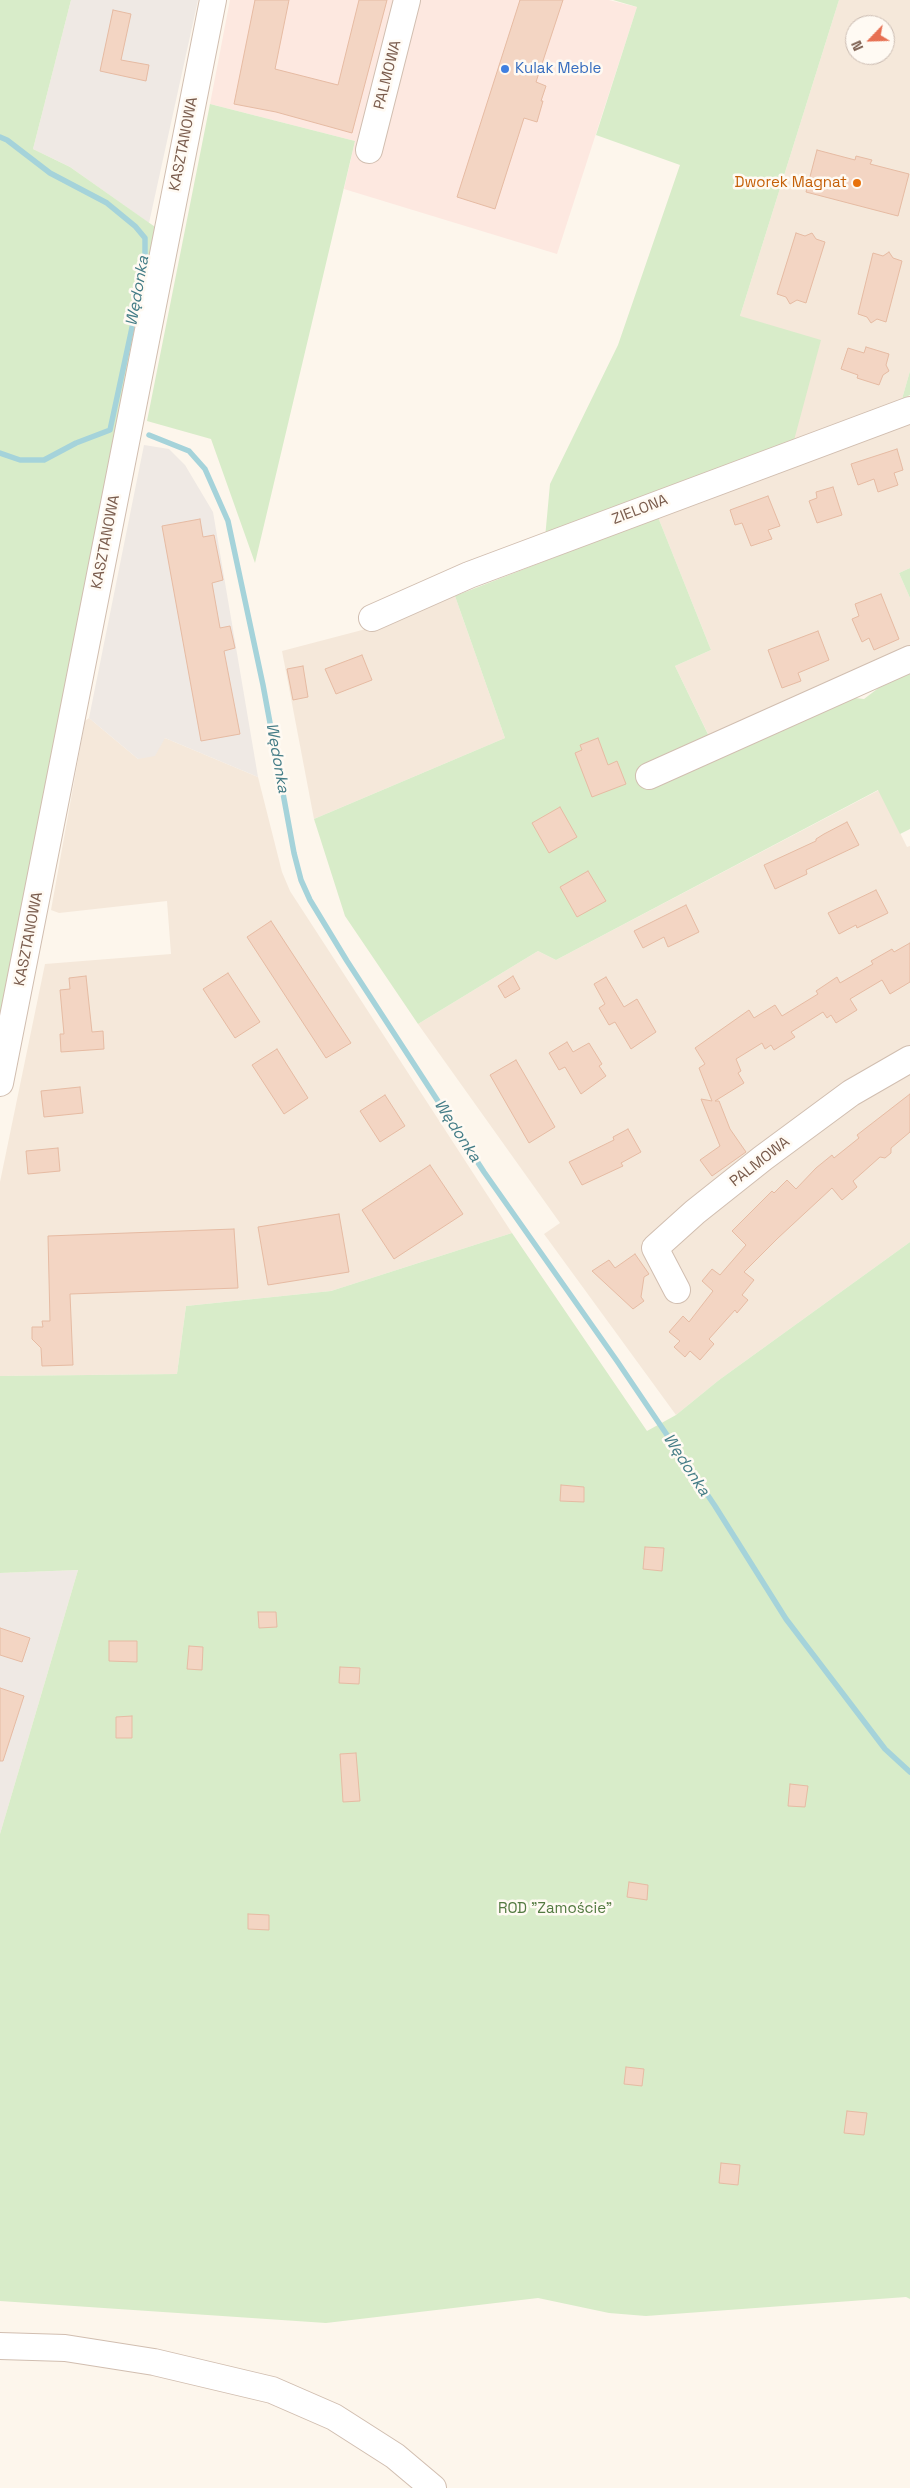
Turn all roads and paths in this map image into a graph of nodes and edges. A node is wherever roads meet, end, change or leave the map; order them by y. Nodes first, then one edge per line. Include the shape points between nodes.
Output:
1 (213, 0) edge
2 (407, 0) edge
3 (369, 150) dead end
4 (910, 410) edge
5 (372, 618) dead end
6 (910, 659) edge
7 (650, 776) dead end
8 (910, 1059) edge
9 (0, 1083) edge
10 (677, 1290) dead end
11 (0, 2346) edge
12 (433, 2488) edge

1 - 9 street, KASZTANOWA
2 - 3 street, PALMOWA
4 - 5 street, ZIELONA via 469,575
6 - 7 street
8 - 10 street, PALMOWA via 850,1093 695,1212 655,1248
11 - 12 street via 66,2348 154,2362 272,2390 334,2417 395,2456

